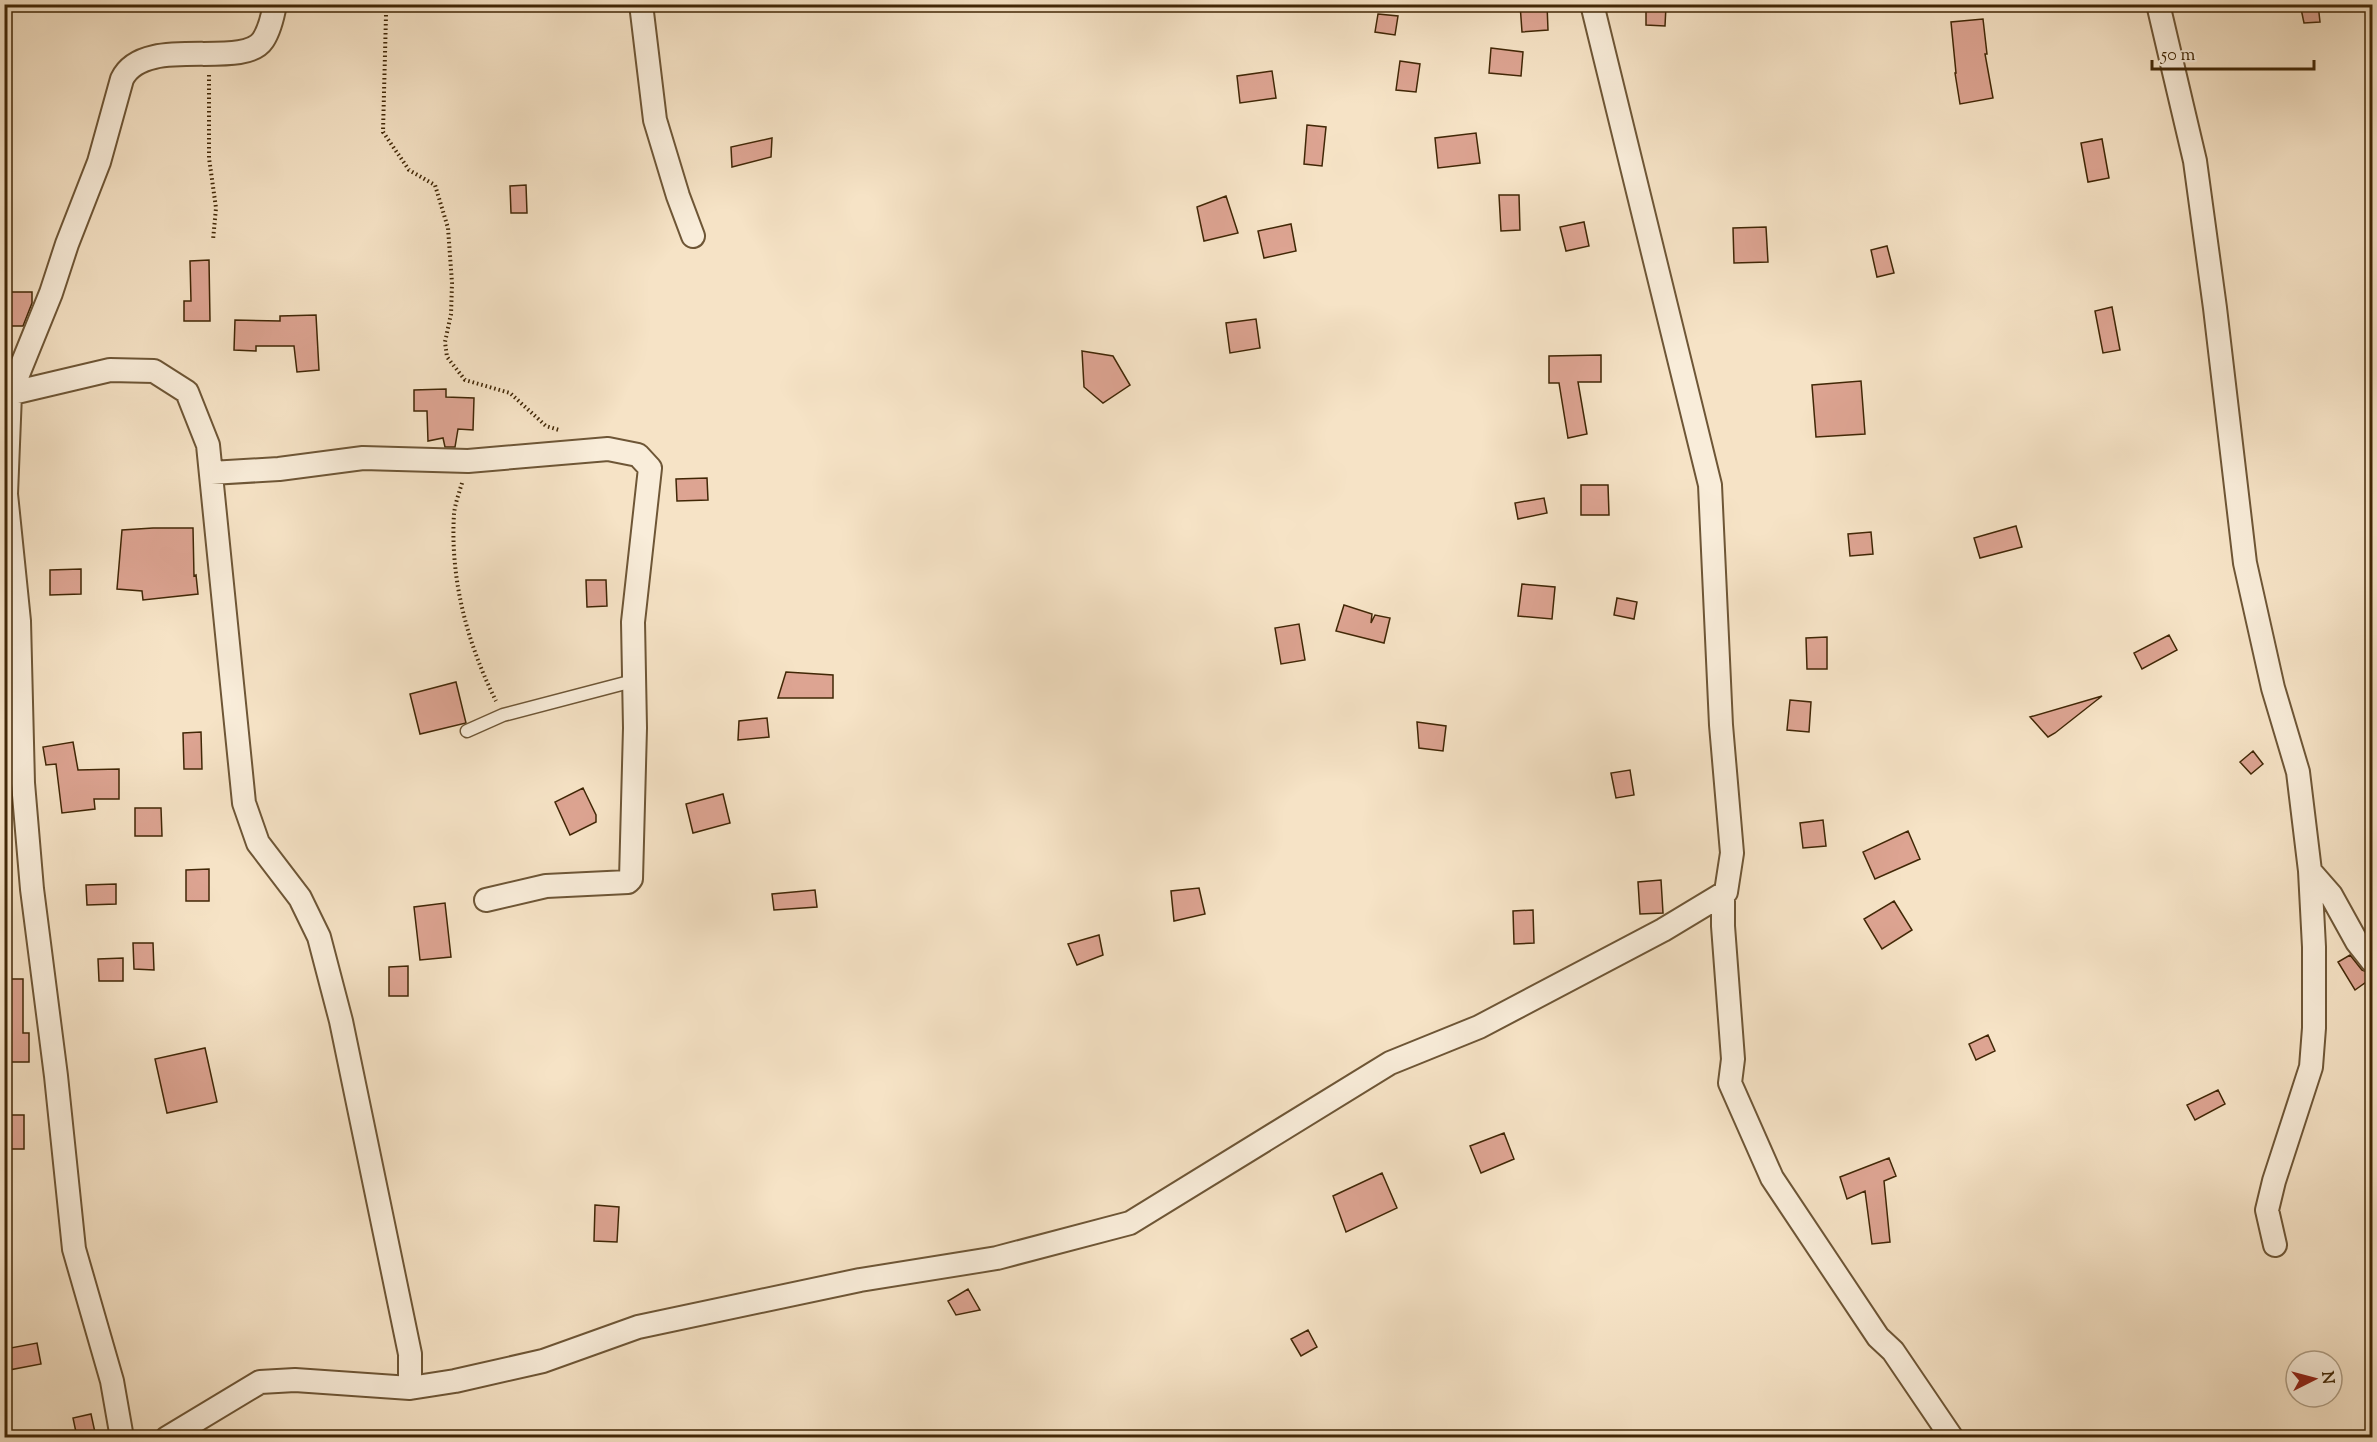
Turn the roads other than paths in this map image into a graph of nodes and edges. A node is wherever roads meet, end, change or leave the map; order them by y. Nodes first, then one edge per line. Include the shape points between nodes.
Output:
1 (275, 4) edge
2 (641, 4) edge
3 (1592, 4) edge
4 (2158, 4) edge
5 (693, 236) dead end
6 (6, 390) edge
7 (211, 473) junction
8 (633, 681) junction
9 (466, 731) dead end
10 (2310, 870) junction
11 (1723, 894) junction
12 (486, 900) dead end
13 (2373, 961) edge
14 (2275, 1245) dead end
15 (410, 1388) junction
16 (122, 1437) edge
17 (167, 1437) edge
18 (1952, 1437) edge

1 - 6 street via 263,41 248,51 158,56 138,61 127,69 99,162 51,293
2 - 5 street via 655,120
3 - 11 street via 1710,484 1721,725 1732,853
4 - 10 street via 2195,161 2245,563 2273,688 2298,772
6 - 7 street via 110,370 154,371 187,392 208,445
6 - 16 street via 6,494 19,621 23,783 32,889 74,1249 112,1381
7 - 8 street via 363,458 468,461 608,449 638,455 650,468 633,622
7 - 15 street via 243,804 258,843 300,898 319,937 341,1021 410,1354
8 - 9 lane via 502,715
8 - 12 street via 631,879 546,886
10 - 13 street via 2331,895 2357,942
10 - 14 street via 2314,958 2311,1067 2267,1210
11 - 15 street via 1479,1027 1390,1063 1130,1223 997,1258 860,1280 638,1327 543,1361
11 - 18 street via 1733,1059 1730,1083 1772,1178 1878,1337 1893,1351
15 - 17 street via 295,1380 260,1382

